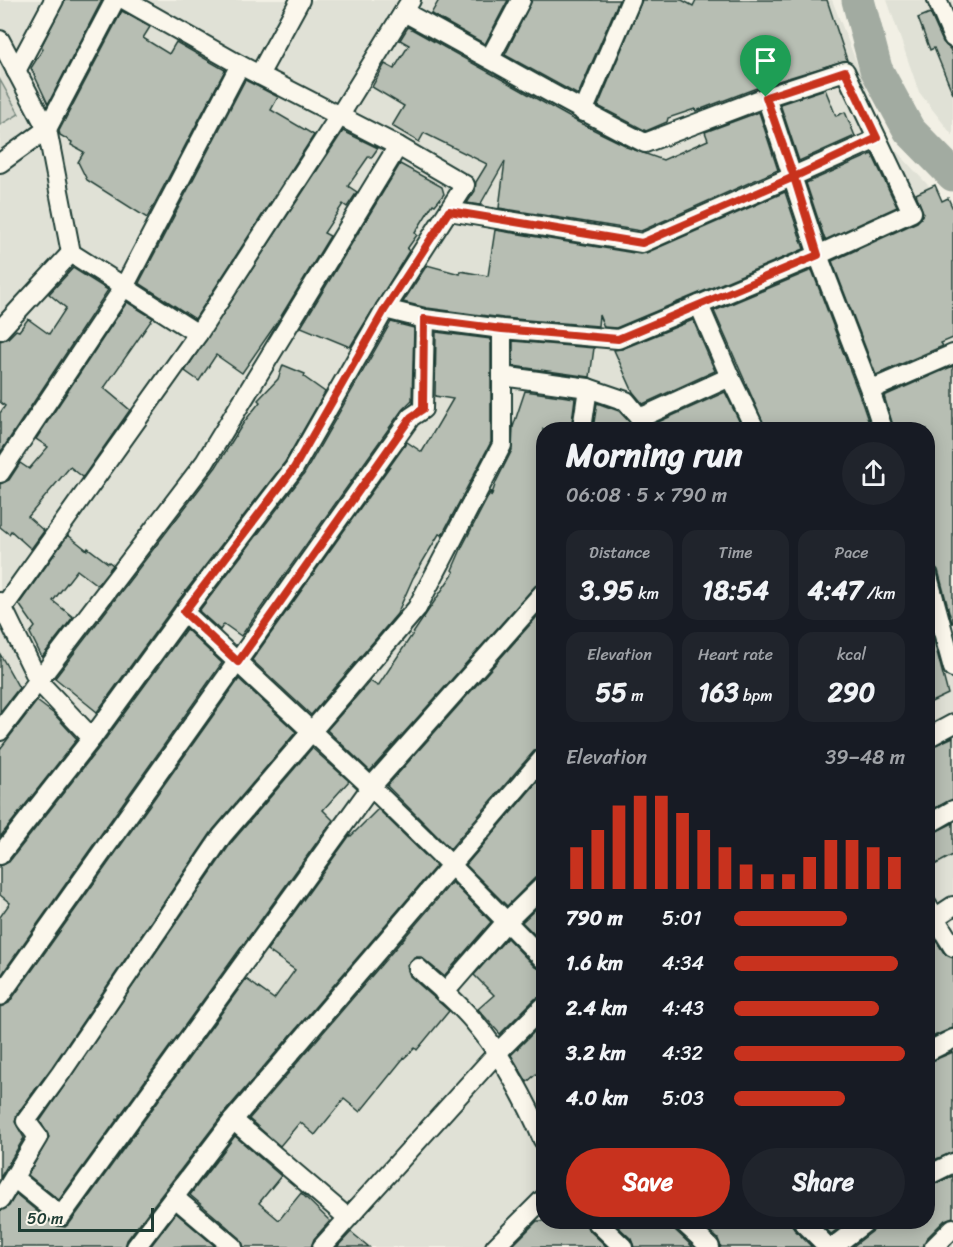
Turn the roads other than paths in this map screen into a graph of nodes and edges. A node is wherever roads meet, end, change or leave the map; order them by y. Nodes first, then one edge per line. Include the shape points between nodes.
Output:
1 (54, 0) edge
2 (114, 0) edge
3 (125, 0) edge
4 (300, 0) edge
5 (521, 0) edge
6 (631, 0) edge
7 (937, 0) edge
8 (407, 6) edge
9 (953, 38) edge
10 (0, 40) edge
11 (490, 58) junction
12 (240, 65) junction
13 (16, 71) junction
14 (259, 75) junction
15 (766, 97) junction
16 (583, 112) junction
17 (340, 115) junction
18 (48, 129) junction
19 (877, 138) junction
20 (398, 146) junction
21 (0, 163) edge
22 (794, 177) junction
23 (449, 211) junction
24 (71, 253) junction
25 (818, 255) junction
26 (124, 287) junction
27 (699, 305) junction
28 (385, 309) junction
29 (424, 319) junction
30 (502, 329) junction
31 (0, 330) edge
32 (198, 334) junction
33 (953, 354) edge
34 (502, 376) junction
35 (730, 377) junction
36 (588, 387) junction
37 (870, 390) junction
38 (583, 422) edge
39 (639, 422) edge
40 (644, 422) edge
41 (752, 422) edge
42 (881, 422) edge
43 (0, 473) edge
44 (536, 601) edge
45 (1, 607) edge
46 (184, 612) junction
47 (935, 627) edge
48 (238, 662) junction
49 (953, 668) edge
50 (39, 682) junction
51 (953, 724) edge
52 (0, 731) edge
53 (311, 732) junction
54 (935, 734) edge
55 (92, 738) junction
56 (536, 766) edge
57 (371, 787) junction
58 (953, 810) edge
59 (935, 820) edge
60 (0, 855) edge
61 (451, 865) junction
62 (536, 893) edge
63 (953, 906) edge
64 (935, 913) edge
65 (506, 922) junction
66 (935, 923) edge
67 (953, 947) edge
68 (536, 952) edge
69 (418, 968) dead end
70 (444, 993) junction
71 (0, 996) edge
72 (536, 1014) edge
73 (953, 1039) edge
74 (935, 1048) edge
75 (497, 1053) junction
76 (536, 1113) edge
77 (233, 1120) junction
78 (953, 1163) edge
79 (935, 1172) edge
80 (14, 1178) junction
81 (174, 1197) junction
82 (0, 1200) edge
83 (536, 1206) edge
84 (348, 1218) junction
85 (953, 1228) edge
86 (604, 1229) edge
87 (691, 1229) edge
88 (810, 1229) edge
89 (857, 1229) edge
90 (136, 1247) edge
91 (233, 1247) edge
92 (322, 1247) edge
93 (495, 1247) edge
94 (623, 1247) edge
95 (710, 1247) edge
96 (828, 1247) edge
97 (833, 1247) edge
98 (934, 1247) edge

1 - 13 street
2 - 18 street
3 - 12 street
4 - 14 street
5 - 11 street
6 - 16 street
7 - 9 street
8 - 11 street
8 - 17 street
10 - 13 street
11 - 16 street
12 - 14 street
12 - 26 street
13 - 18 street
14 - 17 street
15 - 16 street via 645,143
15 - 19 street via 845,71
15 - 22 street
17 - 20 street
17 - 32 street
18 - 21 street
18 - 24 street
19 - 22 street
19 - 25 street via 912,212
20 - 23 street via 465,185
20 - 50 street via 205,462
22 - 23 street via 642,243
22 - 25 street
23 - 28 street
24 - 26 street
24 - 31 street
25 - 27 street
25 - 37 street
26 - 32 street
26 - 43 street
27 - 30 street via 618,339
27 - 35 street
28 - 29 street
28 - 46 street via 294,468
29 - 30 street
29 - 48 street via 423,409 411,417
30 - 34 street
32 - 45 street
33 - 37 street
34 - 36 street
34 - 53 street via 502,444 417,608
35 - 40 street
35 - 41 street
36 - 38 street
36 - 39 street via 626,401
37 - 42 street
44 - 57 street
45 - 50 street
46 - 48 street
46 - 55 street
47 - 49 street
48 - 53 street
48 - 71 street
50 - 52 street
50 - 55 street
51 - 54 street
53 - 57 street
53 - 80 street via 222,836 26,1121 38,1137
55 - 60 street
56 - 61 street
57 - 61 street
57 - 80 street via 61,1216
58 - 59 street
61 - 65 street
61 - 77 street
62 - 65 street
63 - 64 street
65 - 68 street
65 - 70 street
66 - 67 street
69 - 70 street
70 - 75 street via 475,1022
72 - 75 street
73 - 74 street
75 - 76 street
75 - 84 street
77 - 81 street
77 - 84 street
78 - 79 street
80 - 82 street
81 - 90 street
81 - 91 street
83 - 93 street
84 - 92 street
85 - 98 street
86 - 94 street
87 - 95 street
88 - 96 street
89 - 97 street

